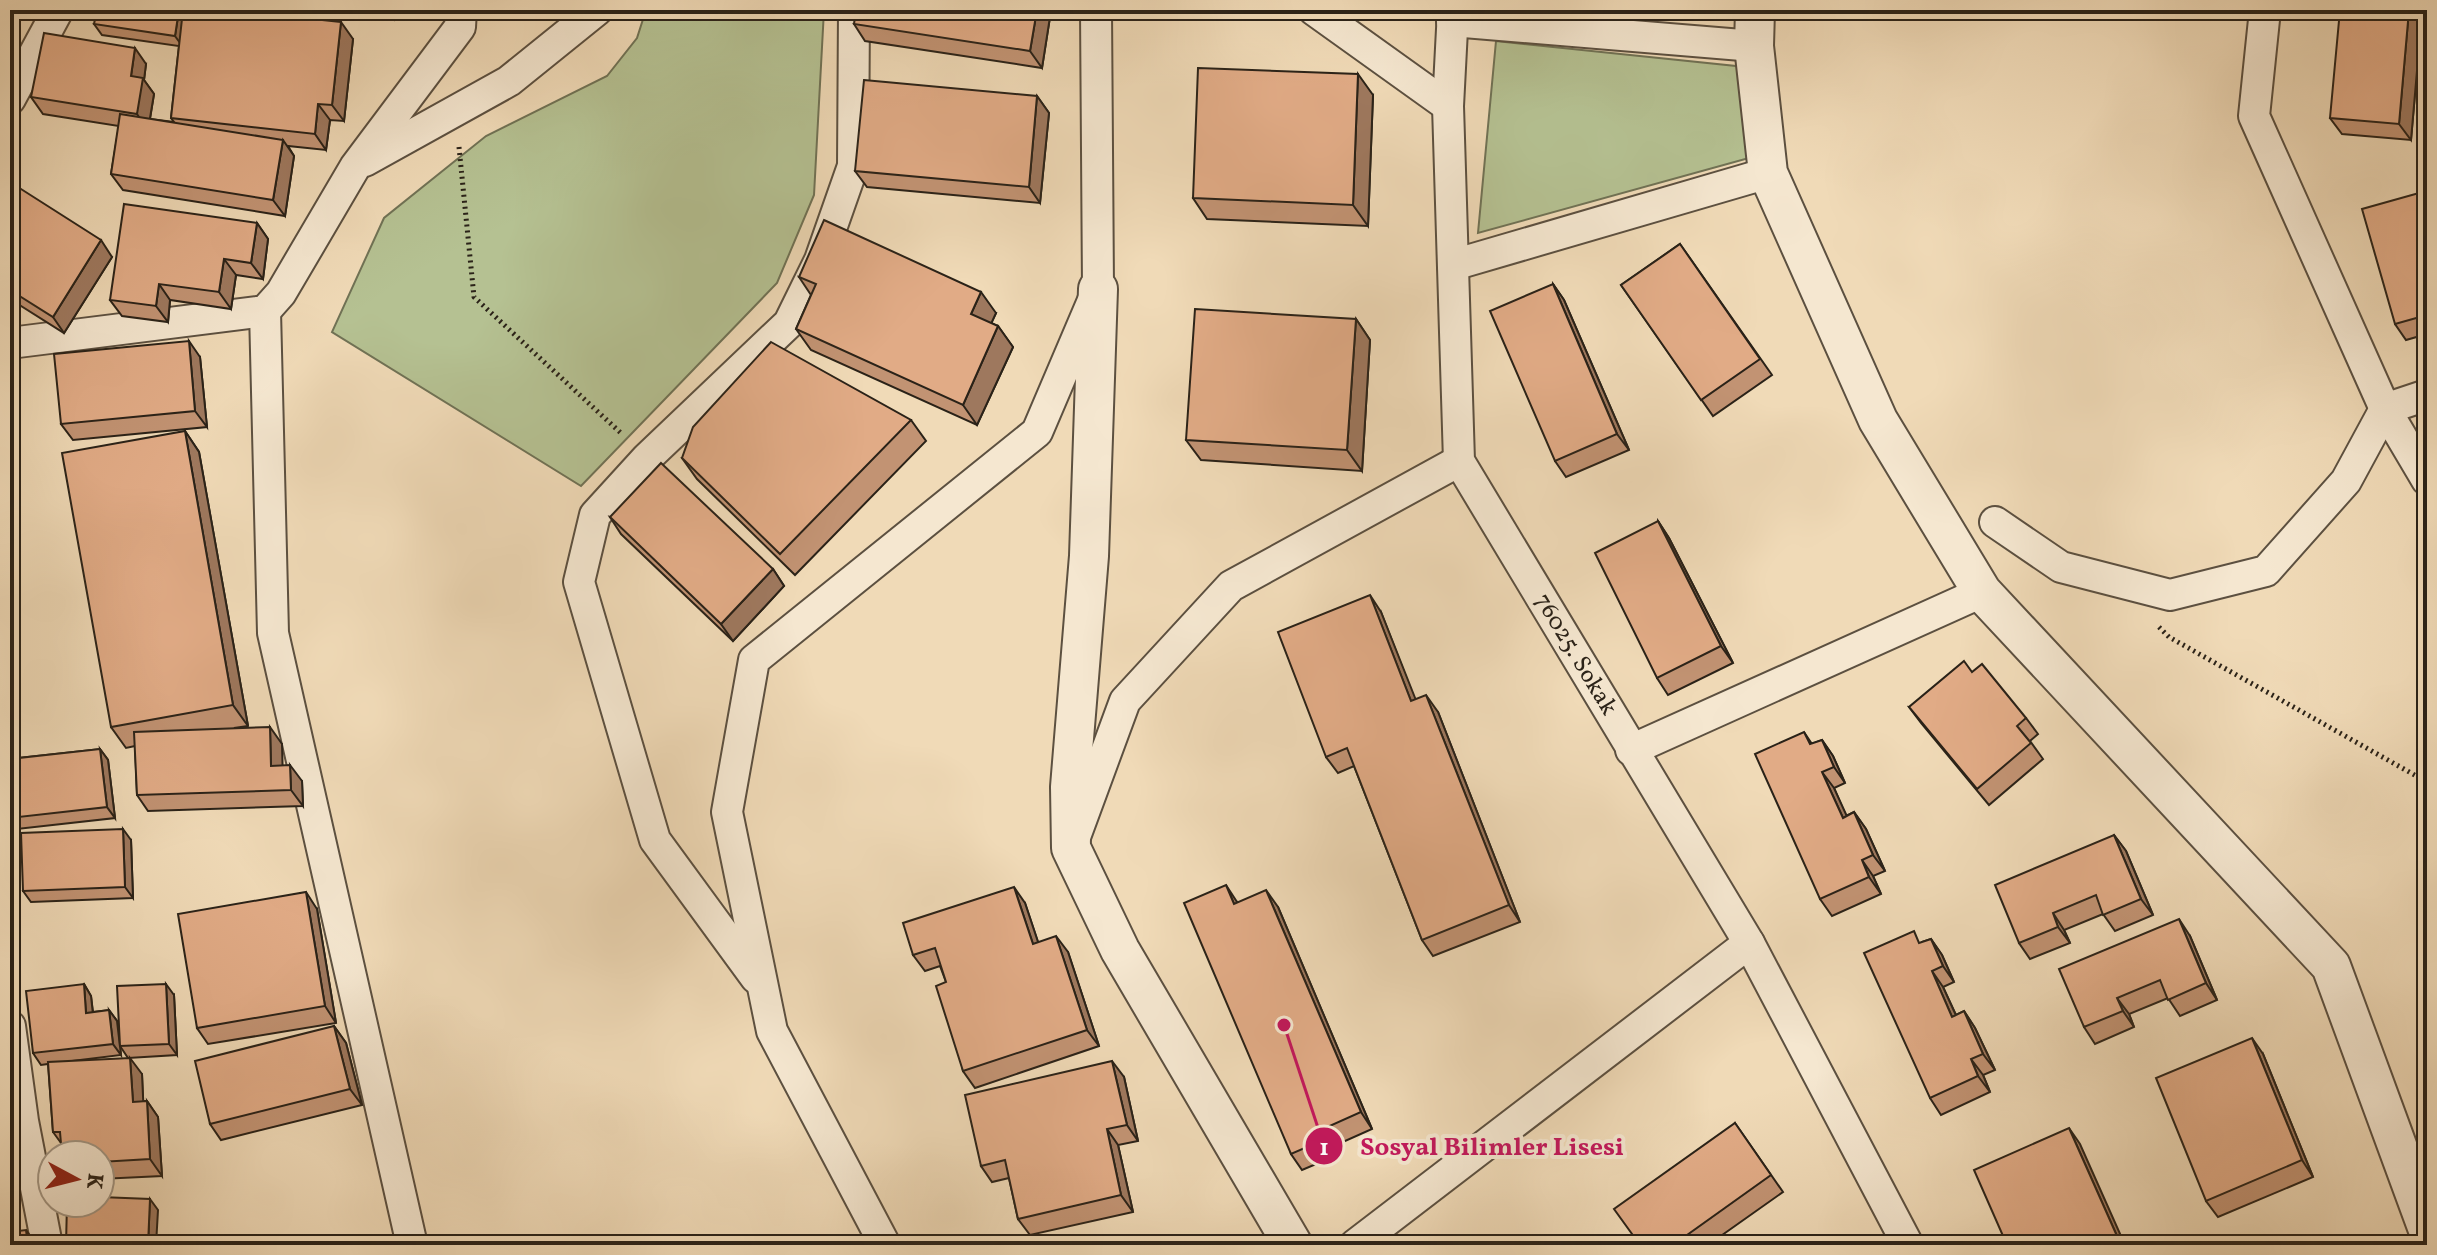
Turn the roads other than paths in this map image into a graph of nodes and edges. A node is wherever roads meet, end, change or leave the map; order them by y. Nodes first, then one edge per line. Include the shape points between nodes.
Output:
1 (58, 10) edge
2 (461, 10) edge
3 (597, 10) edge
4 (854, 10) edge
5 (1096, 10) edge
6 (1314, 10) edge
7 (2265, 10) edge
8 (1453, 15) edge
9 (1755, 28) edge
10 (10, 99) edge
11 (1448, 106) junction
12 (355, 167) junction
13 (1768, 173) junction
14 (1453, 265) junction
15 (1098, 289) junction
16 (265, 311) junction
17 (10, 343) edge
18 (2427, 395) edge
19 (2385, 409) junction
20 (1459, 461) junction
21 (2427, 480) edge
22 (1995, 522) dead end
23 (1982, 592) junction
24 (1631, 750) junction
25 (1071, 848) junction
26 (1749, 943) junction
27 (762, 986) junction
28 (10, 1026) edge
29 (2427, 1227) edge
30 (47, 1245) edge
31 (412, 1245) edge
32 (885, 1245) edge
33 (1293, 1245) edge
34 (1355, 1245) edge
35 (1908, 1245) edge

1 - 10 street
2 - 12 street via 460,27
3 - 12 street via 509,81
4 - 27 street via 853,166 820,260 789,323 595,515 579,582 655,840
5 - 15 street
6 - 11 street
7 - 19 street via 2254,116
8 - 9 street
8 - 11 street, 76025. Sokak
9 - 13 street
11 - 14 street, 76025. Sokak
12 - 16 street via 281,293
13 - 14 street
13 - 23 street via 1878,420
14 - 20 street, 76025. Sokak
15 - 25 street
15 - 27 street via 1037,432 754,660 727,812
16 - 17 street
16 - 31 street via 273,633
18 - 19 street
19 - 21 street
19 - 22 street via 2346,481 2266,571 2170,595 2061,567
20 - 24 street, 76025. Sokak
20 - 25 street via 1231,586 1125,701
23 - 24 street
23 - 29 street via 2331,966
24 - 26 street, 76025. Sokak
25 - 33 street via 1120,950
26 - 34 street
26 - 35 street, 76025. Sokak
27 - 32 street via 772,1031
28 - 30 street

